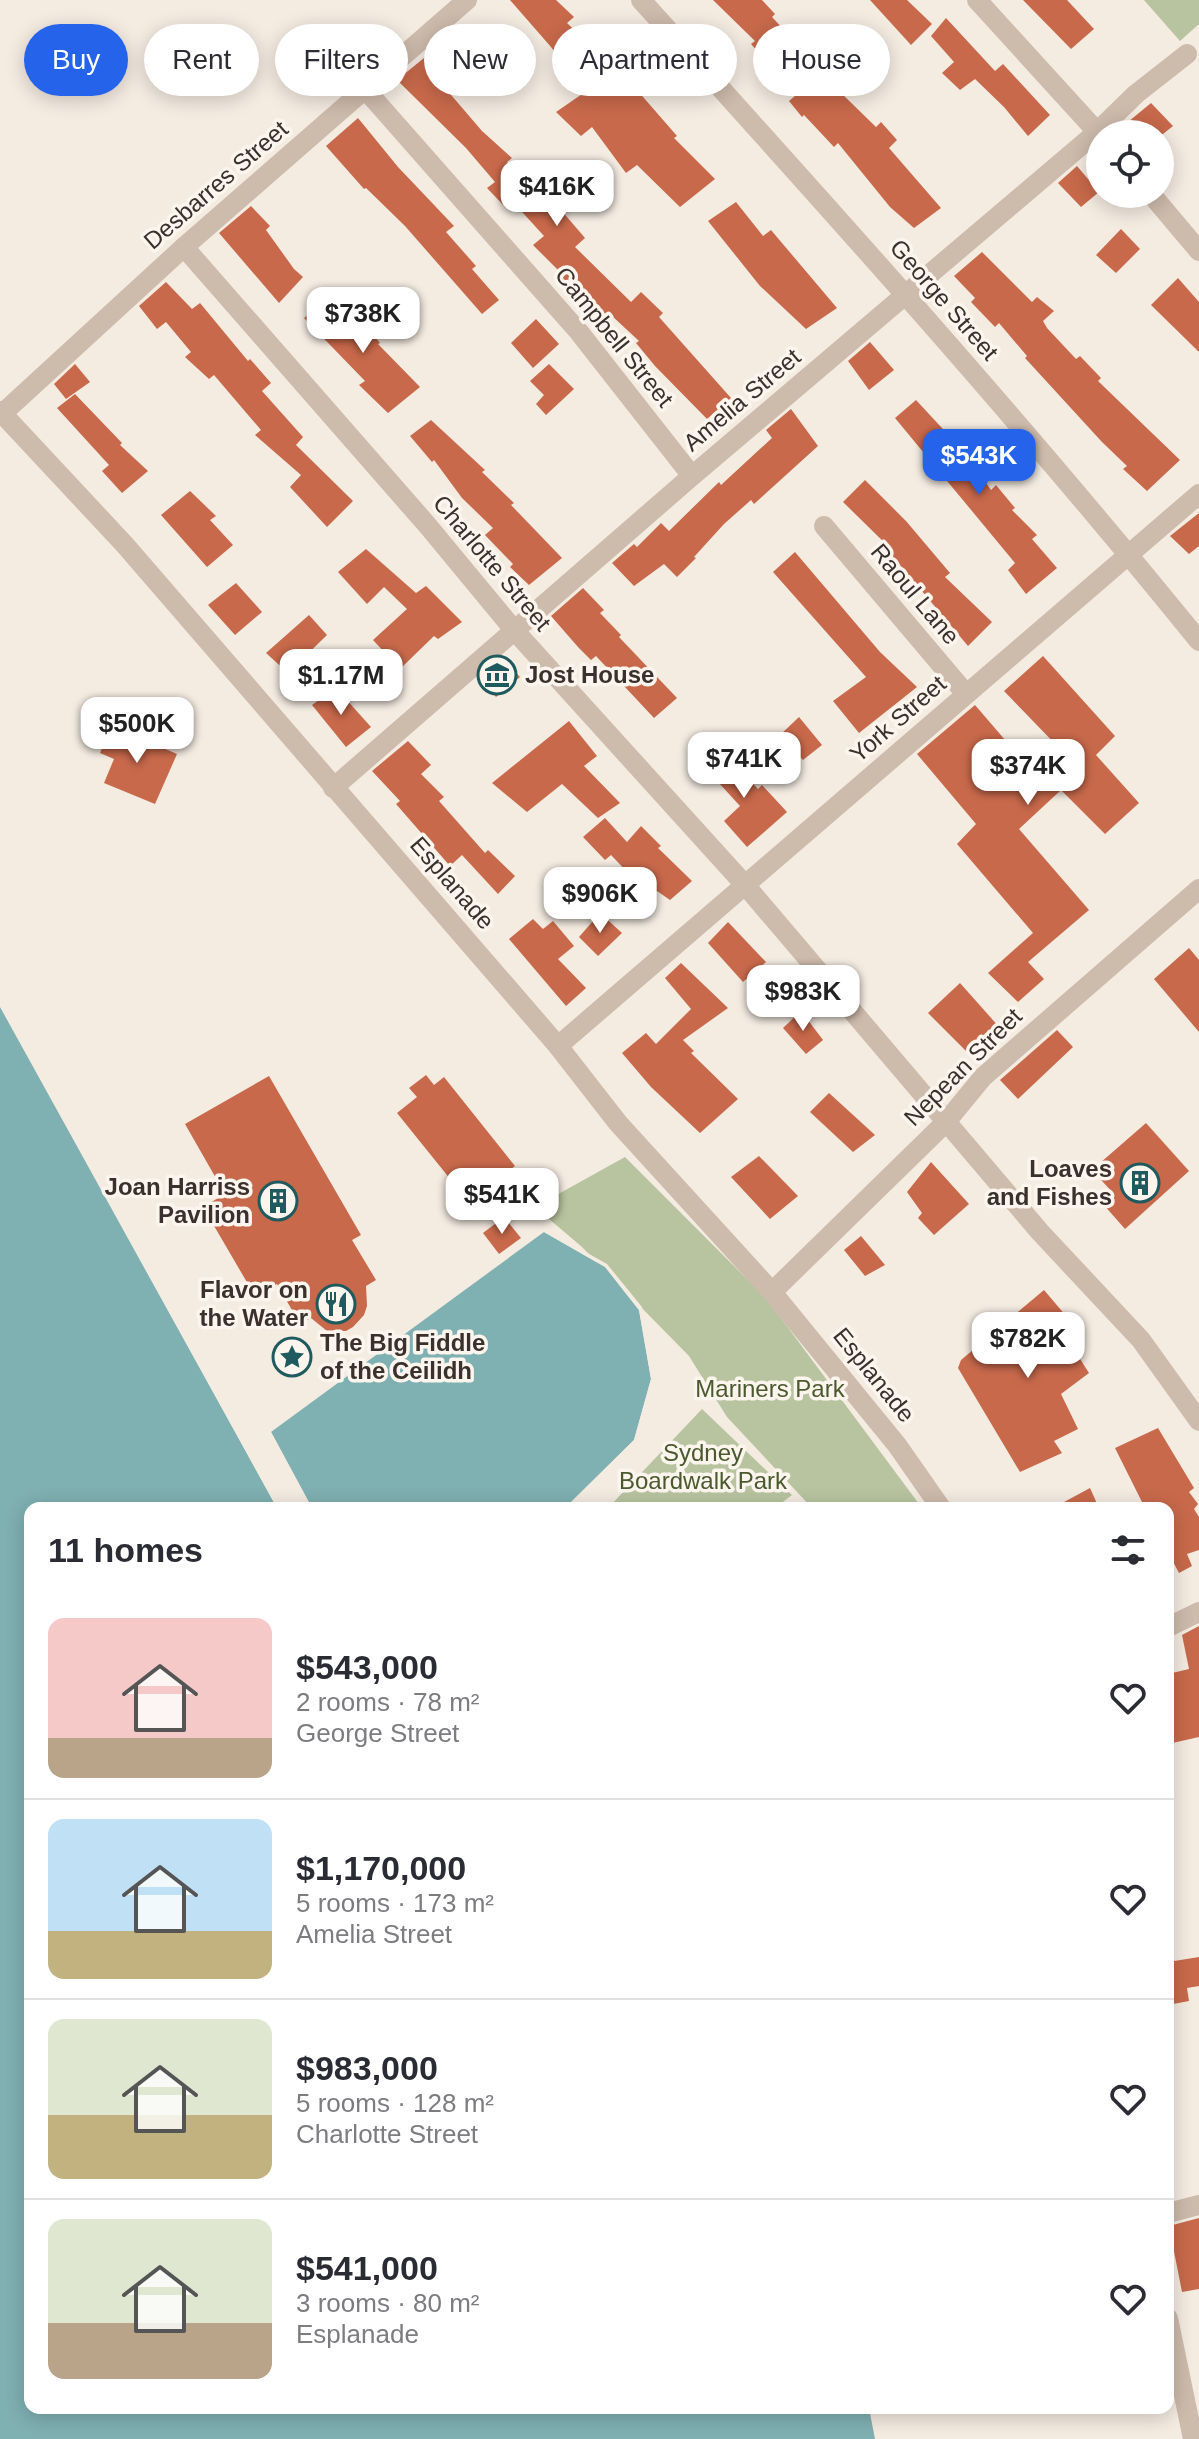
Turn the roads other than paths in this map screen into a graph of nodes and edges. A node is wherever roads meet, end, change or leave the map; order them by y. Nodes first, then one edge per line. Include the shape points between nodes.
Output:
1 (467, 0) edge
2 (641, 0) edge
3 (977, 0) edge
4 (408, 51) edge
5 (1187, 54) dead end
6 (357, 96) edge
7 (371, 96) edge
8 (1087, 120) edge
9 (1111, 120) edge
10 (1086, 144) edge
11 (1163, 208) edge
12 (184, 247) junction
13 (1199, 251) edge
14 (907, 295) junction
15 (1, 412) edge
16 (692, 476) junction
17 (1199, 494) edge
18 (824, 526) dead end
19 (1130, 555) junction
20 (514, 630) junction
21 (1199, 641) edge
22 (966, 694) junction
23 (333, 788) junction
24 (746, 886) junction
25 (1199, 889) edge
26 (558, 1046) junction
27 (946, 1122) junction
28 (772, 1292) junction
29 (1199, 1421) edge
30 (937, 1502) edge
31 (1199, 1612) edge
32 (1174, 1624) edge
33 (1199, 2205) edge
34 (1174, 2211) edge
35 (1174, 2347) edge
36 (1193, 2439) edge

1 - 4 street, Desbarres Street
2 - 14 street, George Street
3 - 8 street
5 - 9 street, Amelia Street
6 - 12 street, Desbarres Street
7 - 16 street, Campbell Street via 579,332
10 - 14 street, Amelia Street
11 - 13 street
12 - 15 street, Desbarres Street
12 - 20 street, Charlotte Street
14 - 16 street, Amelia Street
14 - 19 street, George Street
15 - 23 street, Esplanade via 125,545
16 - 20 street, Amelia Street
17 - 19 street, York Street
18 - 22 street, Raoul Lane
19 - 21 street, George Street
19 - 22 street, York Street
20 - 23 street, Amelia Street
20 - 24 street, Charlotte Street
22 - 24 street, York Street
23 - 26 street, Esplanade
24 - 26 street, York Street
24 - 27 street, Charlotte Street
25 - 27 street, Nepean Street via 983,1077
26 - 28 street, Esplanade via 618,1123
27 - 28 street, Nepean Street
27 - 29 street, Charlotte Street via 1141,1340
28 - 30 street, Esplanade
31 - 32 street
33 - 34 street
35 - 36 street

